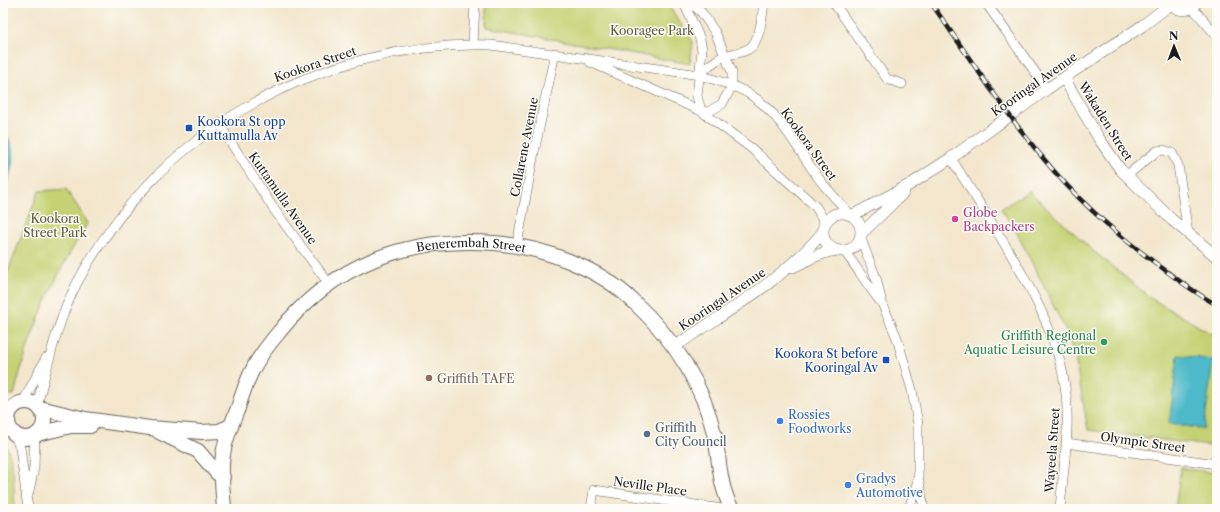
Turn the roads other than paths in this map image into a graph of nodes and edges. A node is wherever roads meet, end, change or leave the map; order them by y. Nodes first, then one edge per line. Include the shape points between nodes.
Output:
1 (475, 3) edge
2 (684, 3) edge
3 (691, 3) edge
4 (764, 3) edge
5 (834, 3) edge
6 (986, 3) edge
7 (1171, 4) edge
8 (1194, 5) edge
9 (1217, 36) edge
10 (473, 45) junction
11 (555, 53) junction
12 (726, 56) junction
13 (583, 59) junction
14 (700, 75) junction
15 (1064, 78) junction
16 (902, 84) dead end
17 (732, 86) junction
18 (1048, 89) junction
19 (701, 111) junction
20 (219, 124) junction
21 (951, 158) junction
22 (1126, 176) junction
23 (912, 184) junction
24 (851, 214) junction
25 (824, 227) junction
26 (1188, 234) junction
27 (861, 236) junction
28 (517, 245) junction
29 (840, 251) junction
30 (1217, 257) edge
31 (784, 272) junction
32 (329, 284) junction
33 (882, 303) junction
34 (54, 341) junction
35 (674, 347) junction
36 (3, 404) edge
37 (30, 405) junction
38 (130, 426) junction
39 (231, 426) junction
40 (9, 427) edge
41 (150, 428) junction
42 (36, 434) junction
43 (1066, 443) junction
44 (1217, 464) edge
45 (918, 476) junction
46 (223, 477) junction
47 (27, 498) junction
48 (28, 509) edge
49 (224, 509) edge
50 (591, 509) edge
51 (722, 509) edge
52 (732, 509) edge
53 (909, 509) edge
54 (924, 509) edge
55 (1060, 509) edge

1 - 10 street
2 - 14 street via 700,39 703,57
3 - 12 street via 716,32
4 - 12 street via 761,25 753,46
5 - 16 street via 887,79
6 - 18 street
7 - 8 street via 1180,10
7 - 15 street, Kooringal Avenue
8 - 9 street
10 - 11 street, Kookora Street
10 - 20 street, Kookora Street via 413,51 345,64 277,89
11 - 13 street, Kookora Street
11 - 28 street, Collarene Avenue
12 - 14 street via 708,64
12 - 17 street via 732,72
13 - 14 street, Kookora Street
13 - 19 street, Kookora Street
14 - 17 street, Kookora Street
14 - 19 street via 697,96
15 - 18 street, Kooringal Avenue
15 - 22 street, Wakaden Street via 1098,137
17 - 19 street via 722,104 708,112
17 - 24 street, Kookora Street via 751,95 777,117 820,180
18 - 21 street, Kooringal Avenue
19 - 25 street, Kookora Street via 762,158 816,207
20 - 32 street, Kuttamulla Avenue via 273,208
20 - 34 street, Kookora Street via 155,177 113,226 86,266 66,305
21 - 23 street, Kooringal Avenue
21 - 43 street, Wayeela Street via 1011,255 1044,319 1059,356 1066,393
22 - 26 street, Wakaden Street
22 - 26 street, Wakaden Street via 1158,151 1172,153 1178,165
23 - 24 street, Kooringal Avenue
23 - 27 street, Kooringal Avenue
24 - 25 street via 835,214
24 - 27 street via 858,220
25 - 29 street via 827,243
25 - 31 street, Kooringal Avenue
26 - 30 street, Wakaden Street
27 - 29 street via 854,247
27 - 33 street
28 - 32 main road, Benerembah Street via 468,240 414,246 365,263
28 - 35 main road, Benerembah Street via 556,256 615,286 637,304
29 - 31 street, Kooringal Avenue via 815,256
29 - 33 street via 856,265 866,284
31 - 35 street, Kooringal Avenue
32 - 39 main road, Benerembah Street via 293,315 265,350 245,385
33 - 45 street via 897,338 914,402 918,436
34 - 37 street, Kookora Street
34 - 37 street, Kookora Street
35 - 52 main road, Benerembah Street via 701,394 714,435 723,488
36 - 37 main road
37 - 38 main road via 85,420
37 - 40 main road via 14,406 9,416
37 - 42 main road via 44,418 44,423
38 - 41 main road
38 - 42 main road via 71,426
39 - 41 main road via 219,431 202,432
39 - 46 main road, Benerembah Street via 222,456
40 - 42 main road via 26,437
40 - 47 street via 20,447
41 - 46 main road via 198,451 217,474
42 - 47 street via 34,468
43 - 44 street, Olympic Street
43 - 55 street, Wayeela Street
45 - 53 street
45 - 54 street
46 - 49 main road, Benerembah Street
47 - 48 street
50 - 51 street, Neville Place via 594,490

